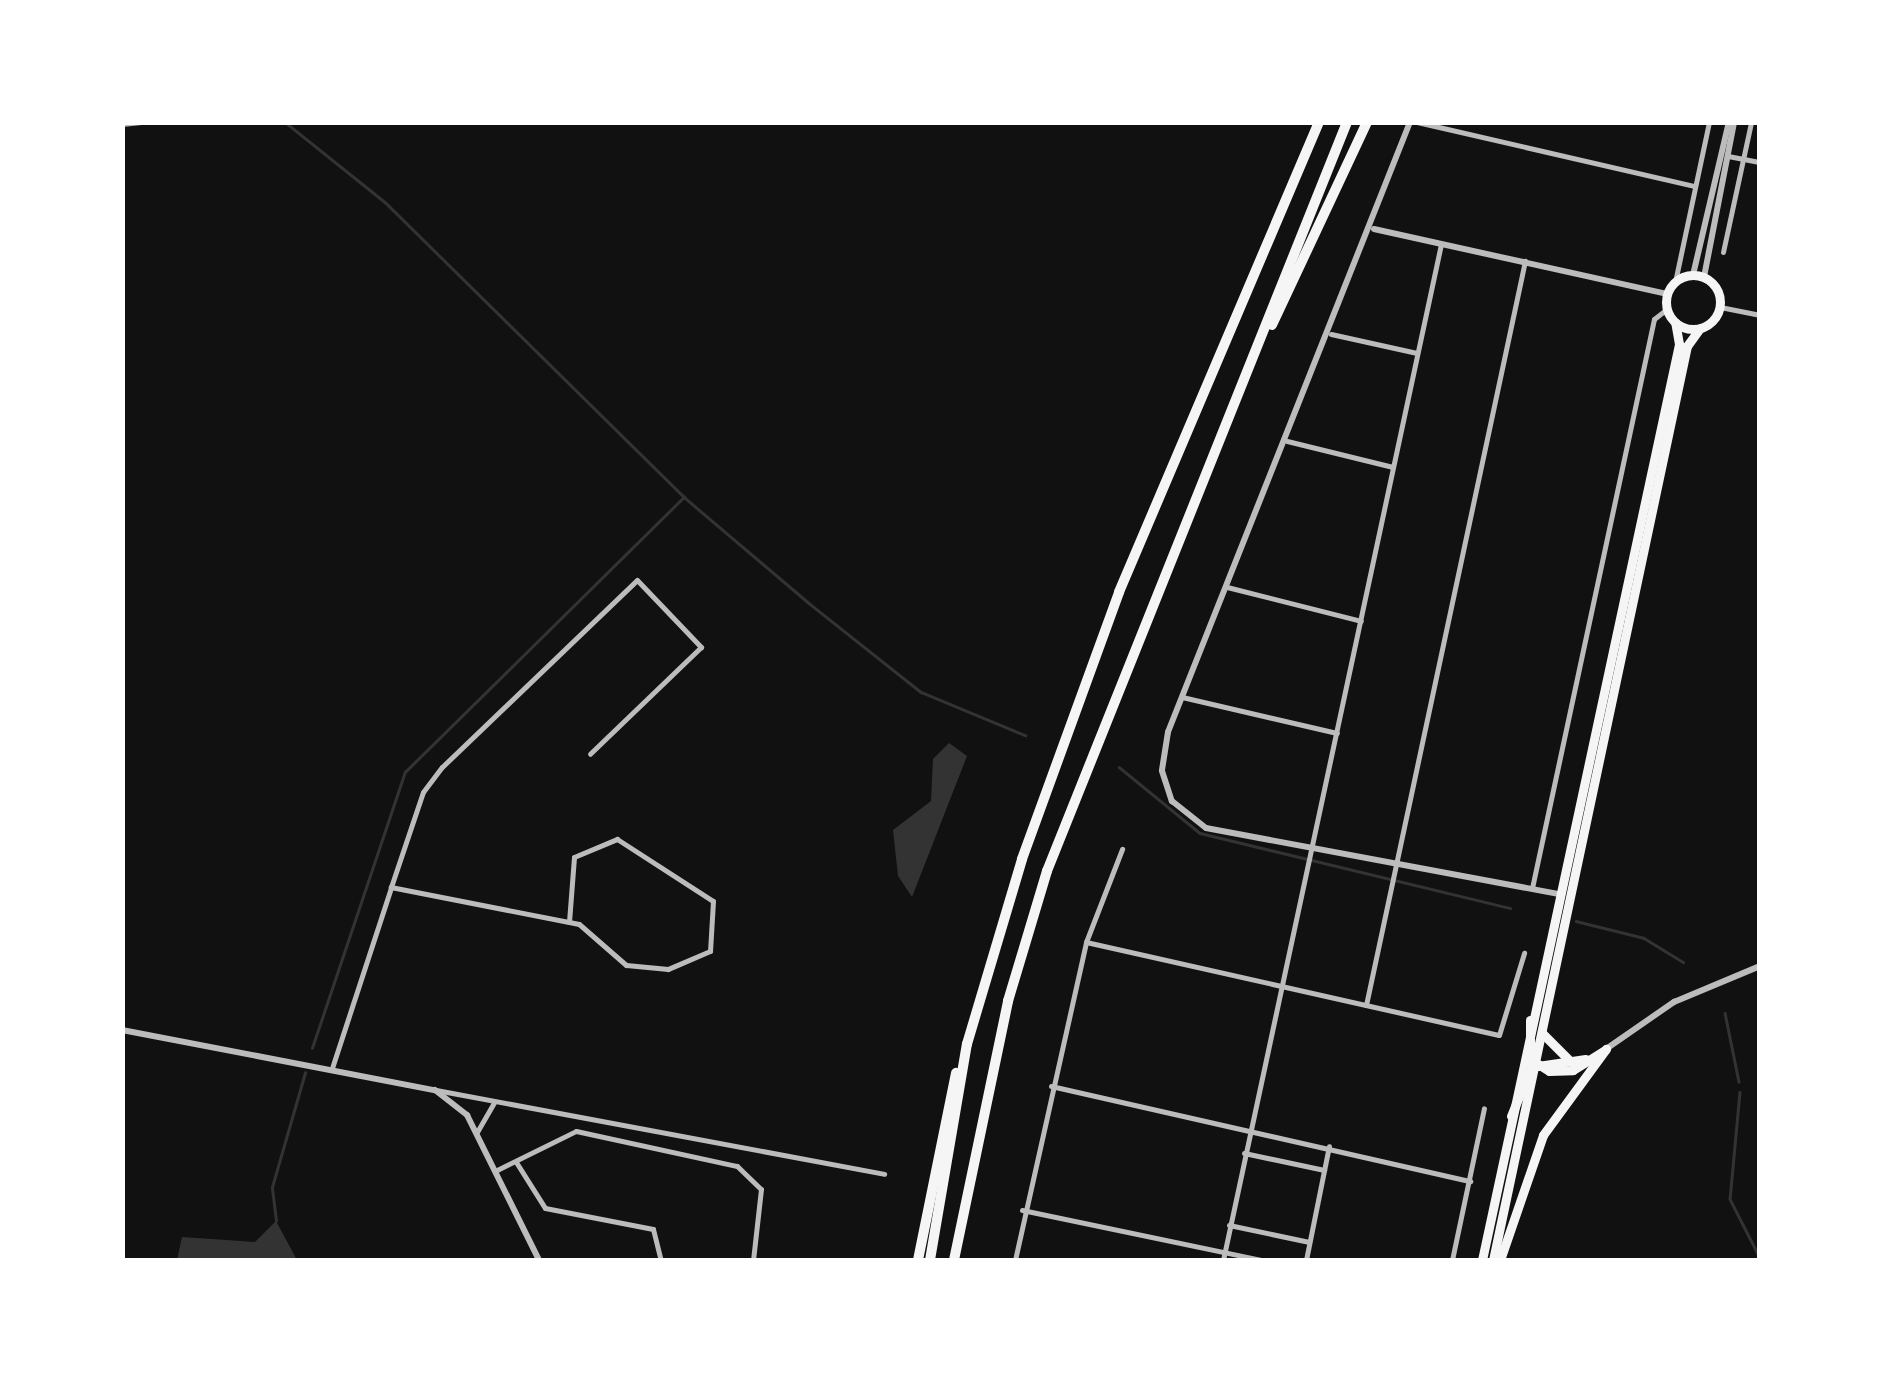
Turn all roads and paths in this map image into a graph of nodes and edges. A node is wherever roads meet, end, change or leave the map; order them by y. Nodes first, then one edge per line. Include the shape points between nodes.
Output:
1 (141, 122) edge
2 (1319, 122) edge
3 (1347, 122) edge
4 (1367, 122) edge
5 (1414, 122) edge
6 (1708, 122) edge
7 (1732, 122) edge
8 (1752, 122) edge
9 (122, 124) edge
10 (1727, 156) junction
11 (1744, 159) junction
12 (1760, 162) edge
13 (1695, 186) junction
14 (1374, 229) junction
15 (1440, 244) junction
16 (1723, 252) dead end
17 (1525, 262) junction
18 (1698, 276) junction
19 (1675, 282) junction
20 (1668, 294) junction
21 (1720, 306) junction
22 (1668, 309) junction
23 (1760, 315) edge
24 (1675, 322) junction
25 (1700, 328) junction
26 (1331, 334) junction
27 (1258, 347) junction
28 (1418, 353) junction
29 (1287, 440) junction
30 (1394, 466) junction
31 (1227, 587) junction
32 (1361, 621) junction
33 (1182, 697) junction
34 (1337, 732) junction
35 (590, 754) dead end
36 (1314, 845) junction
37 (1122, 850) dead end
38 (1396, 862) junction
39 (391, 887) junction
40 (1532, 888) junction
41 (1558, 894) junction
42 (570, 922) junction
43 (1086, 942) junction
44 (1524, 953) dead end
45 (1760, 966) edge
46 (1280, 990) junction
47 (1366, 1005) junction
48 (1529, 1018) junction
49 (122, 1030) edge
50 (1542, 1032) junction
51 (968, 1044) junction
52 (1606, 1049) junction
53 (1593, 1057) junction
54 (1574, 1062) junction
55 (1535, 1064) junction
56 (332, 1068) junction
57 (1051, 1086) junction
58 (435, 1090) junction
59 (496, 1101) junction
60 (1484, 1108) dead end
61 (1507, 1122) junction
62 (478, 1132) junction
63 (1250, 1132) junction
64 (1329, 1146) junction
65 (1244, 1154) junction
66 (516, 1162) junction
67 (1324, 1170) junction
68 (496, 1171) junction
69 (884, 1174) dead end
70 (1470, 1182) junction
71 (1022, 1210) junction
72 (1229, 1225) junction
73 (1309, 1242) junction
74 (1224, 1257) edge
75 (539, 1260) edge
76 (661, 1260) edge
77 (753, 1260) edge
78 (918, 1260) edge
79 (930, 1260) edge
80 (954, 1260) edge
81 (1014, 1260) edge
82 (1261, 1260) edge
83 (1306, 1260) edge
84 (1452, 1260) edge
85 (1482, 1260) edge
86 (1492, 1260) edge
87 (1500, 1260) edge

1 - 9 street
2 - 51 highway via 1119,592 1022,859
3 - 27 highway
4 - 27 highway
5 - 13 street
5 - 14 street
6 - 13 street
7 - 10 street
7 - 18 street
8 - 11 street
10 - 11 street
10 - 18 street
11 - 12 street
11 - 16 street
13 - 19 street
14 - 15 street
14 - 26 street
15 - 17 street
15 - 28 street
17 - 20 street
17 - 38 street
18 - 19 highway
18 - 21 highway
19 - 20 highway
20 - 22 highway
21 - 23 street
21 - 25 highway
22 - 24 highway
22 - 40 street via 1654,319
24 - 25 highway
24 - 41 highway via 1679,344
25 - 50 highway via 1687,346
26 - 28 street
26 - 29 street
27 - 80 highway via 1047,872 986,1090
28 - 30 street
29 - 30 street
29 - 31 street
30 - 32 street
31 - 32 street
31 - 33 street
32 - 34 street
33 - 34 street
33 - 36 street via 1162,771 1172,800 1206,828
34 - 36 street
35 - 39 street via 700,647 638,580 442,767 423,792
36 - 38 street
36 - 46 street
37 - 43 street
38 - 40 street
38 - 47 street
39 - 42 street
39 - 56 street
40 - 41 street
41 - 48 highway
42 - 42 street via 574,857 618,839 713,901 710,951 668,969 626,964
43 - 46 street
43 - 57 street
44 - 47 street via 1498,1036
45 - 52 street via 1674,1002
46 - 47 street
46 - 63 street
48 - 55 highway
48 - 61 highway
49 - 56 street
50 - 54 highway
50 - 55 highway
51 - 78 highway via 949,1092
51 - 79 highway
52 - 53 highway
52 - 87 highway via 1542,1135
53 - 54 highway
53 - 55 highway via 1563,1072
54 - 55 highway
55 - 61 highway
55 - 86 highway
56 - 58 street
57 - 63 street
57 - 71 street
58 - 59 street
58 - 62 street
59 - 62 street
59 - 69 street
60 - 70 street
61 - 85 highway
62 - 68 street
63 - 64 street
63 - 65 street
64 - 67 street
64 - 70 street
65 - 67 street
65 - 72 street
66 - 68 street
66 - 76 street via 545,1208 653,1229
66 - 77 street via 576,1131 738,1166 761,1190
67 - 73 street
68 - 75 street
70 - 84 street
71 - 74 street
71 - 81 street
72 - 73 street
72 - 74 street
73 - 83 street
74 - 82 street

